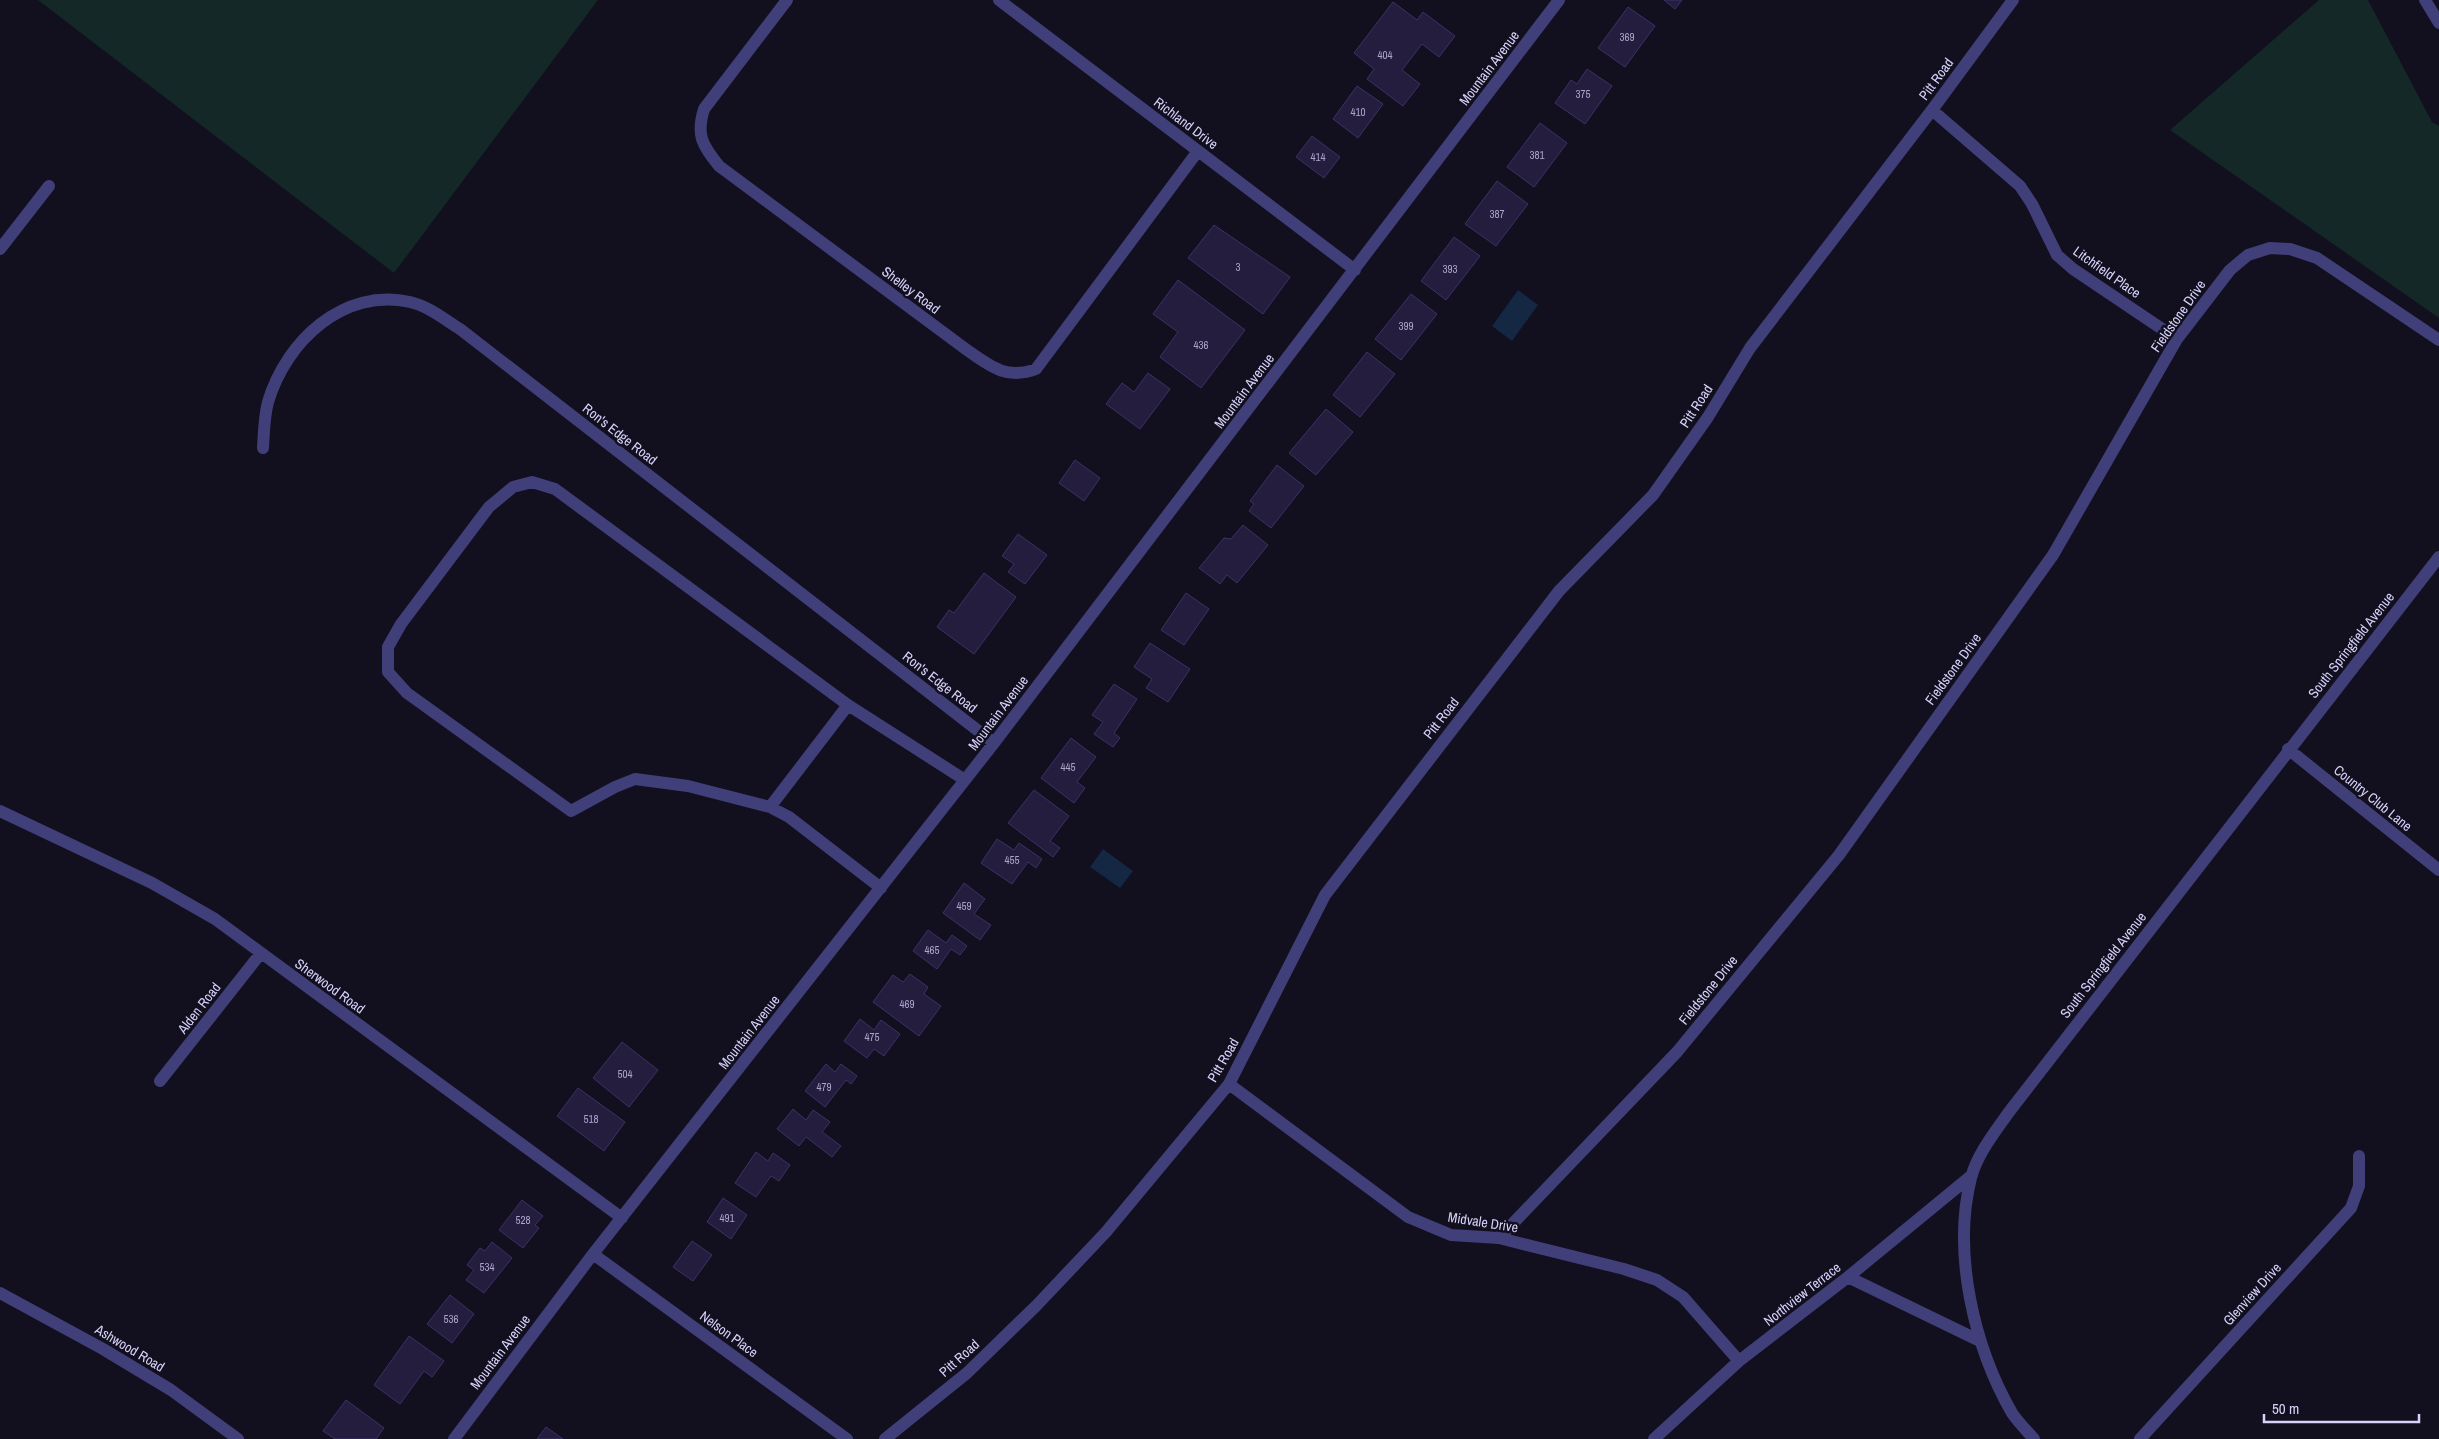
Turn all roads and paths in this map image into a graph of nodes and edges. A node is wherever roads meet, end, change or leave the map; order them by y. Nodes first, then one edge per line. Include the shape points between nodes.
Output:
1 (787, 0) edge
2 (999, 0) edge
3 (1559, 0) edge
4 (2012, 0) edge
5 (2425, 0) edge
6 (2439, 23) edge
7 (1932, 110) junction
8 (1198, 151) junction
9 (49, 186) dead end
10 (0, 249) edge
11 (1355, 270) junction
12 (2177, 339) junction
13 (2439, 340) edge
14 (263, 448) dead end
15 (2437, 562) edge
16 (848, 705) junction
17 (994, 743) junction
18 (2288, 749) junction
19 (965, 780) junction
20 (770, 807) junction
21 (0, 811) edge
22 (2439, 870) edge
23 (881, 888) junction
24 (261, 954) junction
25 (160, 1081) dead end
26 (1229, 1084) junction
27 (2359, 1156) dead end
28 (1971, 1176) junction
29 (622, 1218) junction
30 (1499, 1238) junction
31 (593, 1254) junction
32 (1848, 1277) junction
33 (0, 1293) edge
34 (1980, 1341) junction
35 (1739, 1362) junction
36 (238, 1439) edge
37 (454, 1439) edge
38 (847, 1439) edge
39 (885, 1439) edge
40 (1654, 1439) edge
41 (2034, 1439) edge
42 (2140, 1439) edge

1 - 8 street, Shelley Road via 704,108 699,126 702,143 719,166 985,363 1007,373 1023,374 1036,368
2 - 8 street, Richland Drive
3 - 11 street, Mountain Avenue
4 - 7 street, Pitt Road
5 - 6 street
7 - 12 street, Litchfield Place via 2020,186 2057,255
7 - 26 street, Pitt Road via 1750,348 1708,417 1653,495 1559,592 1325,895
8 - 11 street, Richland Drive
9 - 10 street
11 - 17 street, Mountain Avenue
12 - 13 street, Fieldstone Drive via 2230,270 2248,255 2270,248 2290,249 2317,258
12 - 30 street, Fieldstone Drive via 2053,555 1839,855 1677,1052
14 - 17 street, Ron's Edge Road via 266,414 275,385 297,349 317,326 335,312 358,302 383,298 411,302 460,329
15 - 18 street, South Springfield Avenue
16 - 19 street
16 - 20 street
16 - 20 street via 555,489 532,482 513,487 489,507 401,624 388,647 388,672 407,694 571,811 614,786 635,779 688,786
17 - 19 street, Mountain Avenue
18 - 22 street, Country Club Lane
18 - 28 street, South Springfield Avenue via 2009,1112 1987,1142
19 - 23 street, Mountain Avenue
20 - 23 street
21 - 24 street, Sherwood Road via 152,883 215,920
23 - 29 street, Mountain Avenue
24 - 25 street, Alden Road
24 - 29 street, Sherwood Road
26 - 30 street, Midvale Drive via 1408,1217 1451,1235
26 - 39 street, Pitt Road via 1106,1232 1042,1299 967,1373
27 - 42 street, Glenview Drive via 2359,1186 2350,1208
28 - 32 street, Northview Terrace
28 - 34 street, South Springfield Avenue via 1964,1231 1972,1307
29 - 31 street, Mountain Avenue
30 - 35 street, Midvale Drive via 1657,1280 1683,1297
31 - 37 street, Mountain Avenue
31 - 38 street, Nelson Place
32 - 34 street
32 - 35 street, Northview Terrace
33 - 36 street, Ashwood Road via 146,1374
34 - 41 street, South Springfield Avenue via 2013,1414
35 - 40 street, Northview Terrace

